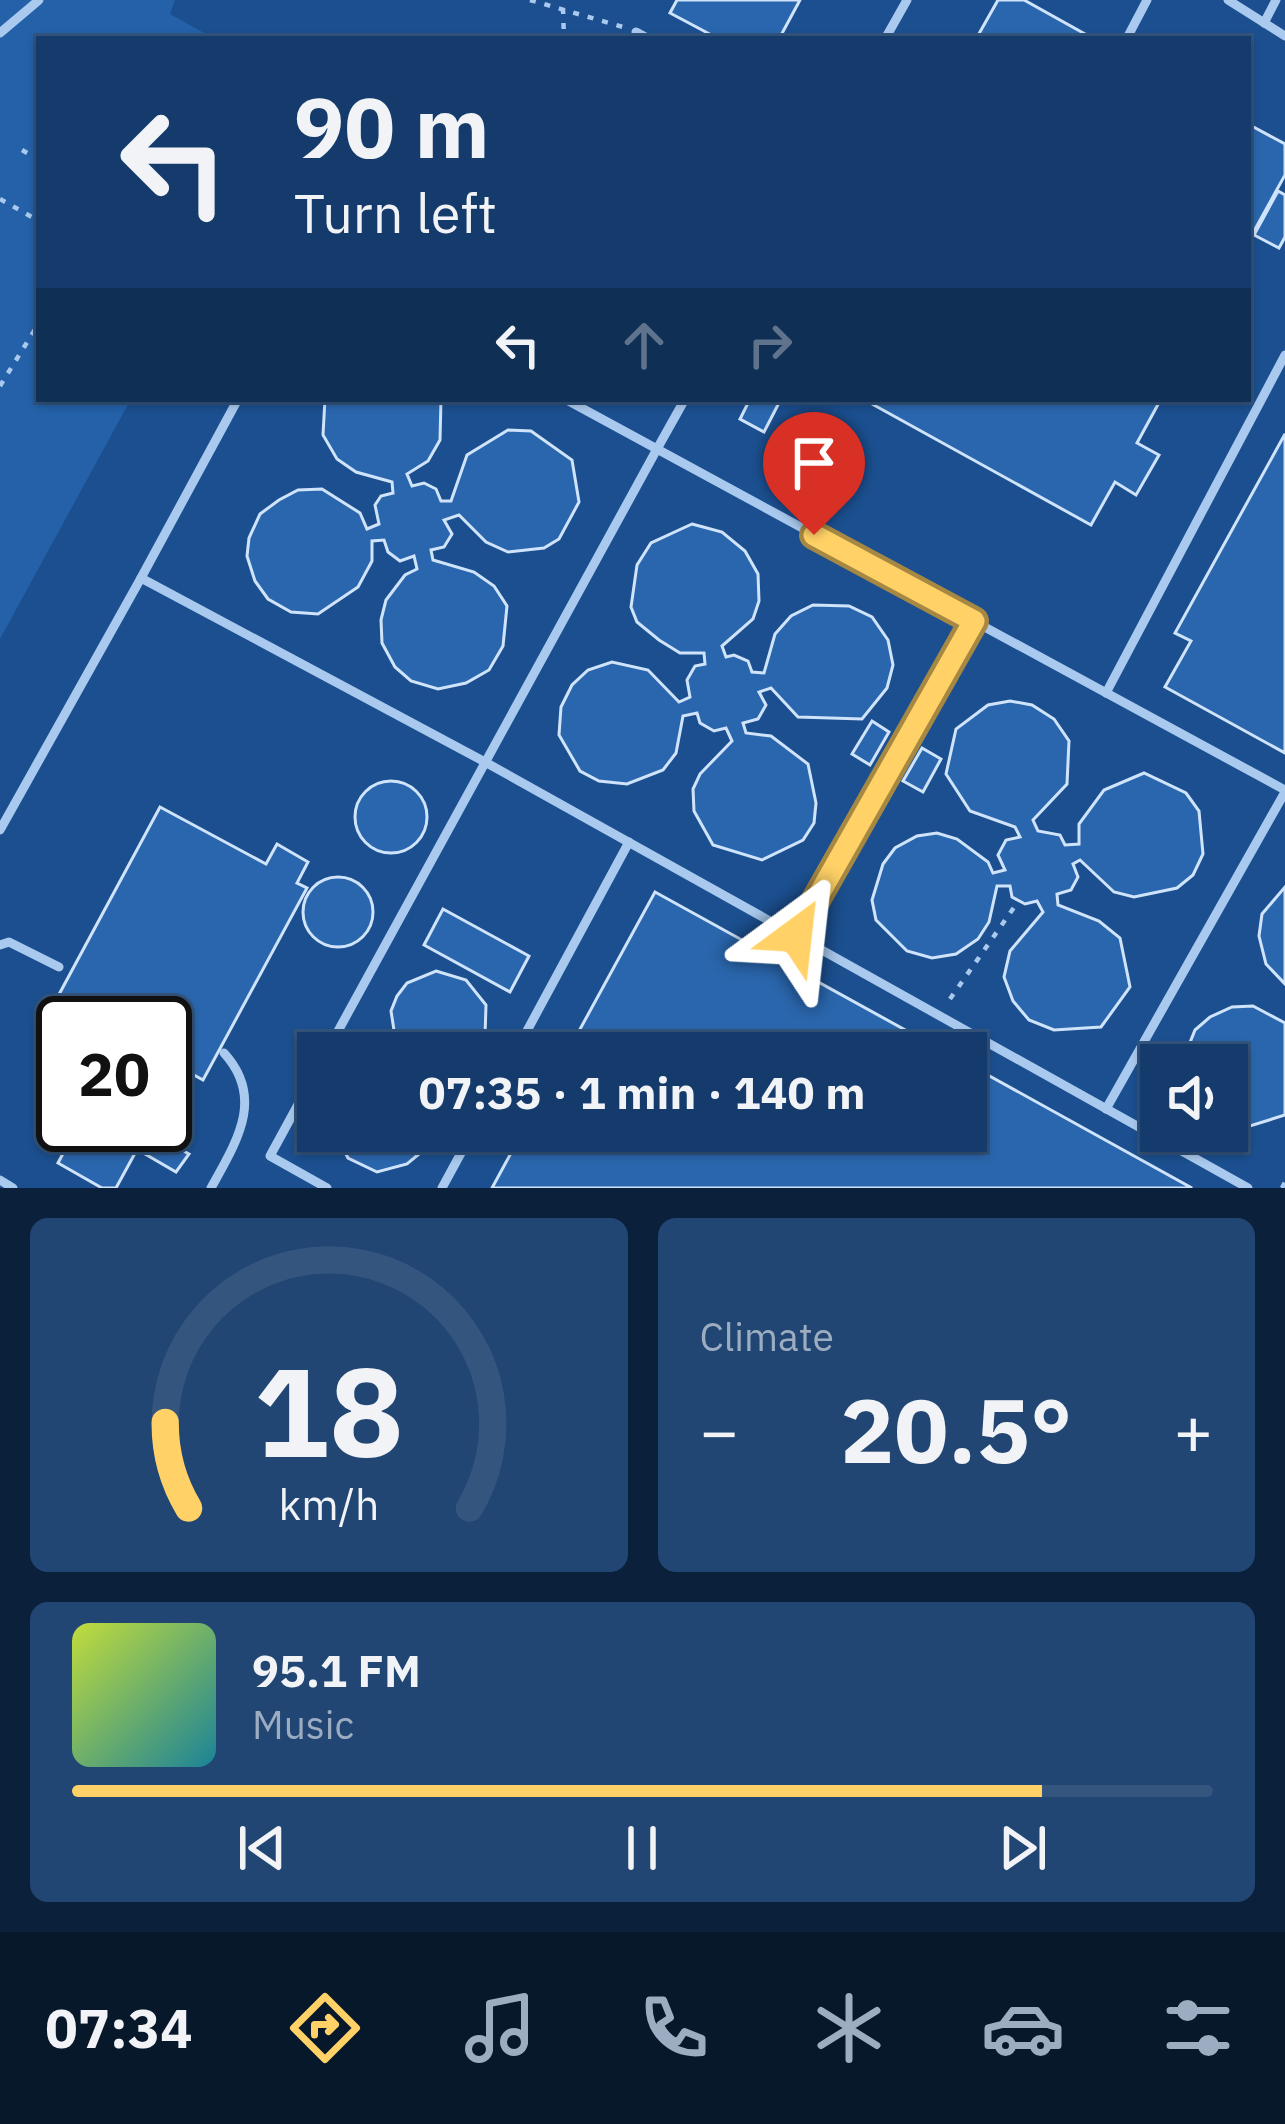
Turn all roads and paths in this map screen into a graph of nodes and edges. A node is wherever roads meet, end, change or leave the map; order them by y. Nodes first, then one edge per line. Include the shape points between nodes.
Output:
1 (39, 0) edge
2 (530, 0) edge
3 (907, 0) edge
4 (1147, 0) edge
5 (1228, 0) edge
6 (1276, 0) edge
7 (563, 8) junction
8 (1264, 23) junction
9 (636, 32) joint
10 (0, 33) edge
11 (563, 36) edge
12 (643, 36) edge
13 (887, 36) edge
14 (1128, 36) edge
15 (1285, 36) edge
16 (22, 150) dead end
17 (36, 158) edge
18 (0, 199) edge
19 (36, 219) edge
20 (36, 327) edge
21 (1285, 355) edge
22 (0, 386) edge
23 (236, 402) edge
24 (571, 402) edge
25 (683, 402) edge
26 (657, 449) junction
27 (141, 578) junction
28 (974, 621) junction
29 (1106, 693) junction
30 (485, 762) junction
31 (1285, 791) edge
32 (0, 830) edge
33 (629, 842) junction
34 (1015, 906) dead end
35 (796, 935) junction
36 (0, 945) edge
37 (59, 967) dead end
38 (941, 1016) junction
39 (337, 1032) edge
40 (526, 1032) edge
41 (224, 1053) dead end
42 (297, 1106) edge
43 (1106, 1108) junction
44 (462, 1152) edge
45 (0, 1180) edge
46 (14, 1188) edge
47 (211, 1188) edge
48 (327, 1188) edge
49 (442, 1188) edge
50 (1248, 1188) edge

1 - 10 lane
2 - 7 path
3 - 13 lane
4 - 14 lane
5 - 8 lane
6 - 8 lane
7 - 9 path
7 - 11 path
8 - 15 lane
9 - 12 lane
16 - 17 path
18 - 19 path
20 - 22 path
21 - 29 lane
23 - 27 lane
24 - 26 lane
25 - 26 lane
26 - 28 lane
26 - 30 lane
27 - 30 lane
27 - 32 lane
28 - 29 lane
28 - 35 lane
29 - 31 lane
30 - 33 lane
30 - 39 lane
31 - 43 lane
33 - 35 lane
33 - 40 lane
34 - 38 path
35 - 38 lane
36 - 37 lane
38 - 43 lane
41 - 47 lane via 243,1073 246,1106
42 - 48 lane via 270,1156
43 - 50 lane
44 - 49 lane
45 - 46 lane

